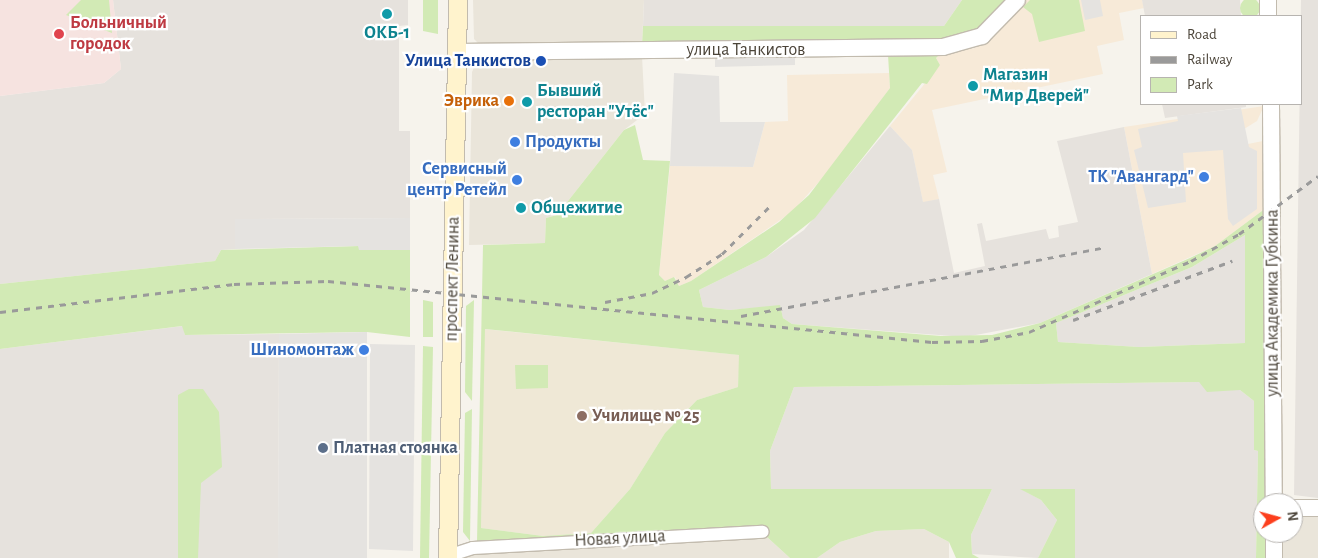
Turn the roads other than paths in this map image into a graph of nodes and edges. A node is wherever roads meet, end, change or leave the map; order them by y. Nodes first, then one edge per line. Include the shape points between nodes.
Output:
1 (458, 0) edge
2 (1017, 0) edge
3 (1268, 0) edge
4 (1268, 15) edge
5 (457, 52) junction
6 (1272, 105) edge
7 (1274, 493) edge
8 (1303, 508) edge
9 (1318, 508) edge
10 (763, 532) dead end
11 (1274, 543) edge
12 (448, 557) edge
13 (1274, 558) edge

1 - 5 main road, проспект Ленина
2 - 5 street, улица Танкистов via 982,36 943,47
3 - 4 street
5 - 12 main road, проспект Ленина
6 - 7 street, улица Академика Губкина
8 - 9 street
10 - 12 street, Новая улица via 473,548
11 - 13 street

